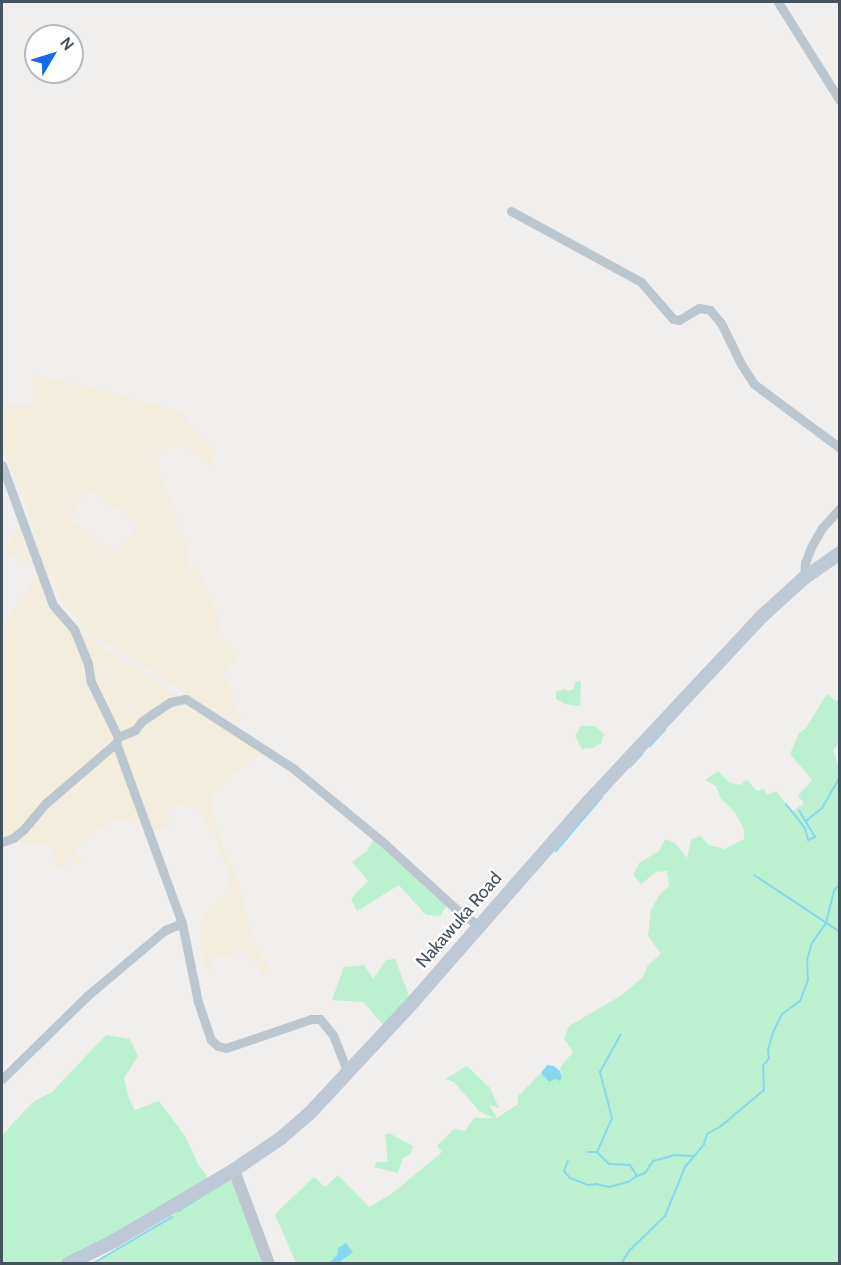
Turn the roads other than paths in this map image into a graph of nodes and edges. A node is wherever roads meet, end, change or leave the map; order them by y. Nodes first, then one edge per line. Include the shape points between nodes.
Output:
1 (778, 2) edge
2 (840, 101) edge
3 (511, 212) dead end
4 (840, 448) edge
5 (2, 465) edge
6 (840, 507) edge
7 (840, 553) edge
8 (804, 578) junction
9 (117, 740) junction
10 (2, 842) edge
11 (182, 923) junction
12 (479, 926) junction
13 (348, 1073) junction
14 (2, 1079) edge
15 (234, 1170) junction
16 (68, 1263) edge
17 (269, 1263) edge

1 - 2 street
3 - 4 street via 641,282 673,319 679,320 699,308 710,310 754,384
5 - 9 street via 53,605 74,629
6 - 8 street via 811,548
7 - 8 main road, Nakawuka Road
8 - 12 main road, Nakawuka Road via 761,617 593,796
9 - 10 street via 46,803 24,829
9 - 11 street
9 - 12 street via 170,702 186,699 294,769
11 - 13 street via 198,1002 214,1043 226,1048 310,1018 320,1018 333,1035
11 - 14 street via 165,930 87,996
12 - 13 main road, Nakawuka Road
13 - 15 main road, Nakawuka Road via 303,1119
15 - 16 main road, Nakawuka Road via 114,1241
15 - 17 street

